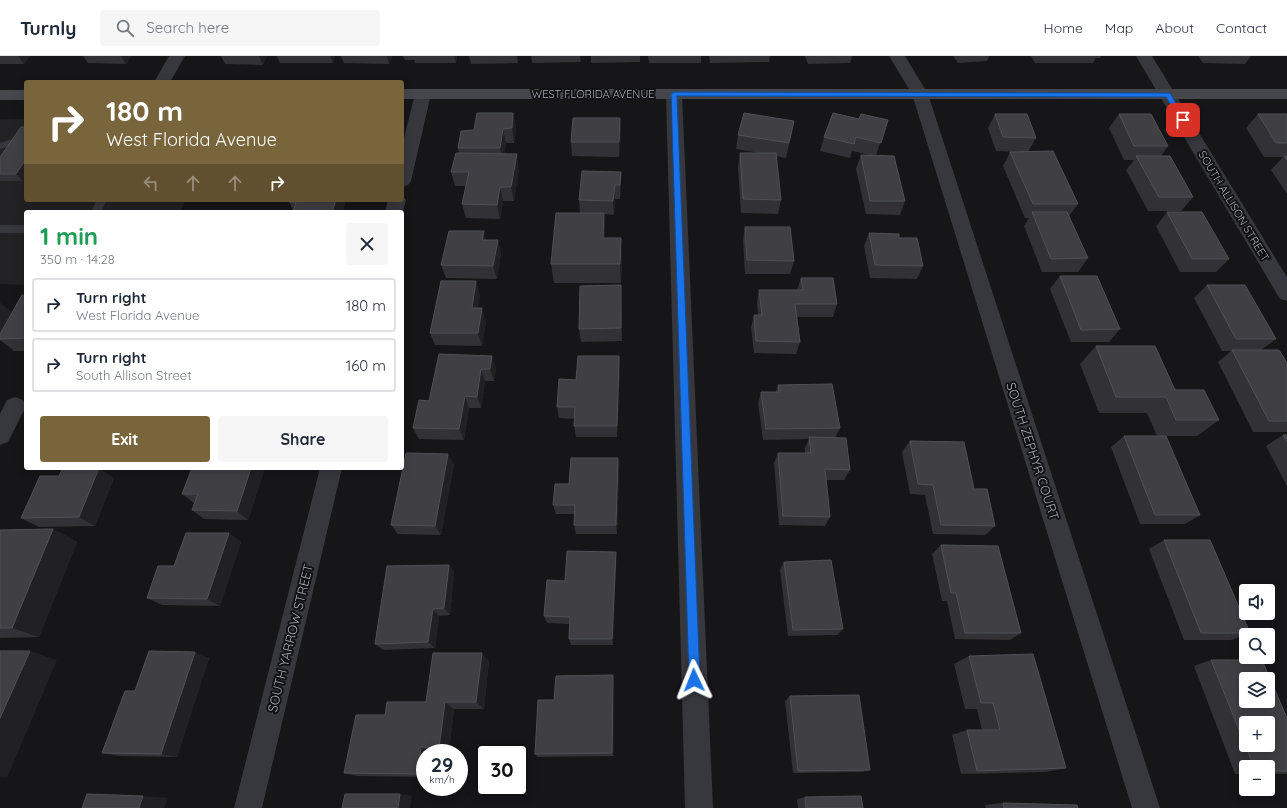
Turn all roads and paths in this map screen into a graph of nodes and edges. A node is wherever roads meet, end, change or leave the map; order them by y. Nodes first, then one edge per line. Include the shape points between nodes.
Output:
1 (177, 56) edge
2 (897, 56) edge
3 (1144, 56) edge
4 (163, 80) edge
5 (404, 94) edge
6 (423, 94) junction
7 (674, 94) junction
8 (920, 94) junction
9 (1287, 94) edge
10 (0, 95) edge
11 (24, 95) edge
12 (1168, 95) junction
13 (24, 141) edge
14 (0, 146) edge
15 (24, 149) edge
16 (0, 152) edge
17 (404, 173) edge
18 (0, 229) edge
19 (24, 229) edge
20 (1287, 294) edge
21 (14, 406) edge
22 (0, 435) edge
23 (332, 470) edge
24 (248, 808) edge
25 (699, 808) edge
26 (1146, 808) edge

1 - 4 street
2 - 8 street, SOUTH ZEPHYR COURT
3 - 12 street, SOUTH ALLISON STREET
5 - 6 street, WEST FLORIDA AVENUE
6 - 7 street, WEST FLORIDA AVENUE
6 - 17 street
7 - 8 street, WEST FLORIDA AVENUE
7 - 25 street
8 - 12 street, WEST FLORIDA AVENUE
8 - 26 street, SOUTH ZEPHYR COURT
9 - 12 street, WEST FLORIDA AVENUE
10 - 11 street
12 - 20 street, SOUTH ALLISON STREET
13 - 14 lane
15 - 16 lane
18 - 19 lane
21 - 22 street
23 - 24 street, SOUTH YARROW STREET

